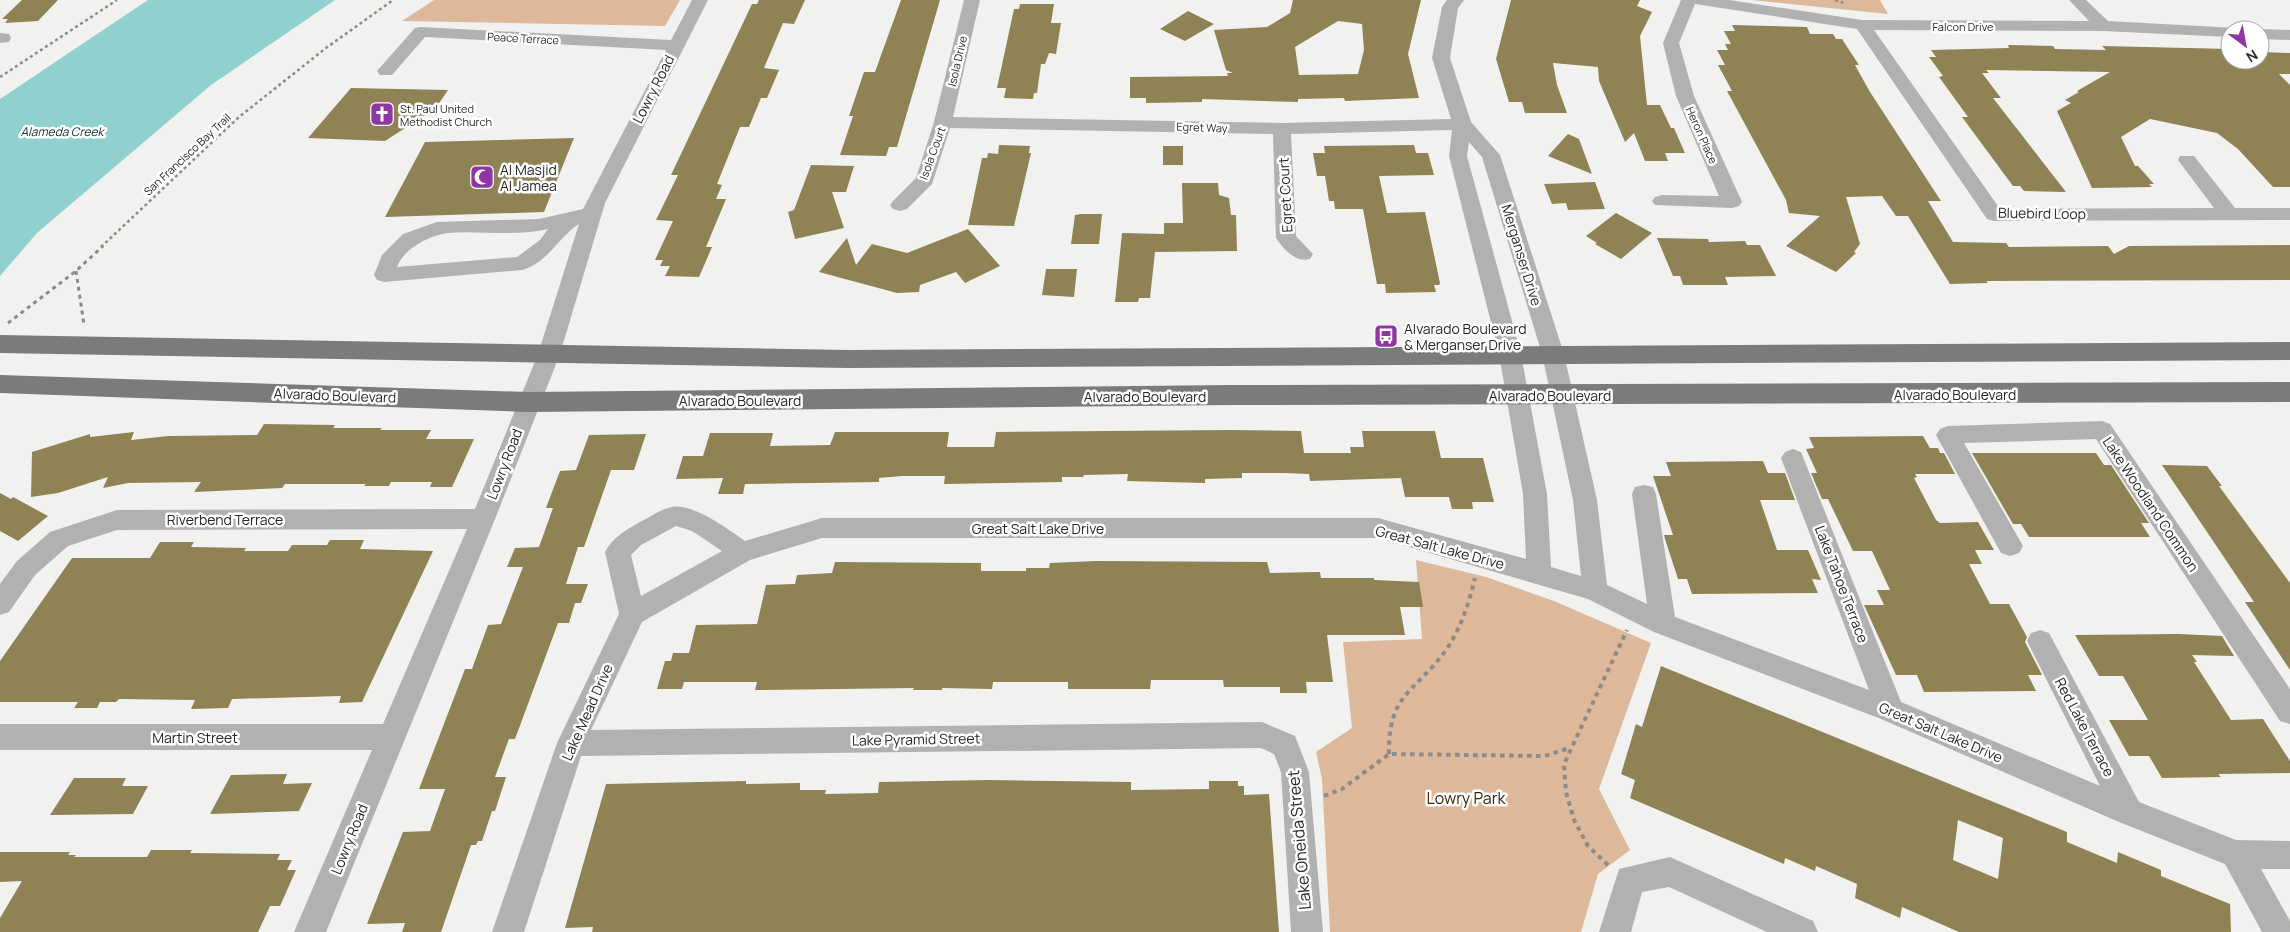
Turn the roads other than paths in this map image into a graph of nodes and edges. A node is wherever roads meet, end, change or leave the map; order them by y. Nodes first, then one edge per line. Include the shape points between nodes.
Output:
1 (700, 0) edge
2 (972, 0) edge
3 (1456, 0) edge
4 (1689, 0) edge
5 (1697, 0) edge
6 (2078, 0) edge
7 (1862, 25) junction
8 (2103, 26) junction
9 (2220, 32) edge
10 (2270, 34) edge
11 (2290, 35) edge
12 (676, 45) junction
13 (386, 71) dead end
14 (943, 122) junction
15 (1462, 124) junction
16 (1282, 129) junction
17 (2187, 160) dead end
18 (1662, 202) dead end
19 (900, 205) dead end
20 (2229, 214) junction
21 (2290, 214) edge
22 (584, 215) junction
23 (1303, 254) dead end
24 (7, 338) edge
25 (2290, 351) edge
26 (549, 354) junction
27 (1510, 354) junction
28 (1553, 354) junction
29 (0, 384) edge
30 (2290, 392) edge
31 (1516, 395) junction
32 (1562, 396) junction
33 (528, 402) junction
34 (1793, 458) dead end
35 (1644, 494) dead end
36 (483, 519) junction
37 (2010, 546) dead end
38 (742, 552) junction
39 (1539, 574) junction
40 (1594, 592) junction
41 (0, 604) edge
42 (632, 614) junction
43 (1663, 624) junction
44 (2040, 641) dead end
45 (1891, 710) junction
46 (2290, 712) edge
47 (1262, 735) joint
48 (0, 737) edge
49 (390, 737) junction
50 (571, 743) junction
51 (2129, 812) junction
52 (2236, 854) junction
53 (2290, 855) edge
54 (310, 932) edge
55 (508, 932) edge
56 (1307, 932) edge
57 (1615, 932) edge
58 (1802, 932) edge
59 (2279, 932) edge

1 - 12 street, Lowry Road
2 - 14 street, Isola Drive
3 - 15 street, Merganser Drive via 1450,7 1441,58
4 - 18 street, Heron Place via 1671,43 1685,96 1732,202
5 - 7 street, Falcon Drive
6 - 8 street
7 - 8 street, Falcon Drive
7 - 20 street, Bluebird Loop via 1994,215
8 - 9 street, Falcon Drive
10 - 11 street
12 - 13 street, Peace Terrace via 421,32
12 - 22 street, Lowry Road
14 - 16 street, Egret Way
14 - 19 street, Isola Court via 925,180
15 - 16 street, Egret Way
15 - 27 street, Merganser Drive via 1458,156
15 - 28 street, Merganser Drive via 1491,155
16 - 23 street, Egret Court via 1286,238
17 - 20 street
20 - 21 street, Bluebird Loop
22 - 22 street via 539,225 444,227 410,239 388,260 384,275 522,262 547,245 561,226
22 - 26 street, Lowry Road
24 - 26 main road via 76,345
25 - 28 main road
26 - 27 main road via 847,358
26 - 33 street, Lowry Road
27 - 28 main road
27 - 31 street
28 - 32 street, Merganser Drive
29 - 33 main road, Alvarado Boulevard
30 - 32 main road, Alvarado Boulevard
31 - 32 main road, Alvarado Boulevard
31 - 33 main road, Alvarado Boulevard
31 - 39 street via 1535,494
32 - 40 street via 1585,500
33 - 36 street, Lowry Road
34 - 45 street, Lake Tahoe Terrace
35 - 43 street
36 - 41 street, Riverbend Terrace via 117,520 59,539 26,568
36 - 49 street, Lowry Road
37 - 46 street, Lake Woodland Common via 1948,435 2102,430
38 - 39 street, Great Salt Lake Drive via 822,528 1378,528
38 - 42 street
38 - 42 street via 700,523 674,516 632,538 618,552
39 - 40 street, Great Salt Lake Drive
40 - 43 street, Great Salt Lake Drive
42 - 50 street, Lake Mead Drive
43 - 45 street, Great Salt Lake Drive
44 - 51 street, Red Lake Terrace
45 - 51 street, Great Salt Lake Drive
47 - 50 street, Lake Pyramid Street
47 - 56 street, Lake Oneida Street via 1285,745 1295,772
48 - 49 street, Martin Street
49 - 54 street, Lowry Road
50 - 55 street, Lake Mead Drive
51 - 52 street, Great Salt Lake Drive
52 - 53 street, Great Salt Lake Drive
52 - 59 street
57 - 58 street via 1630,880 1670,872

